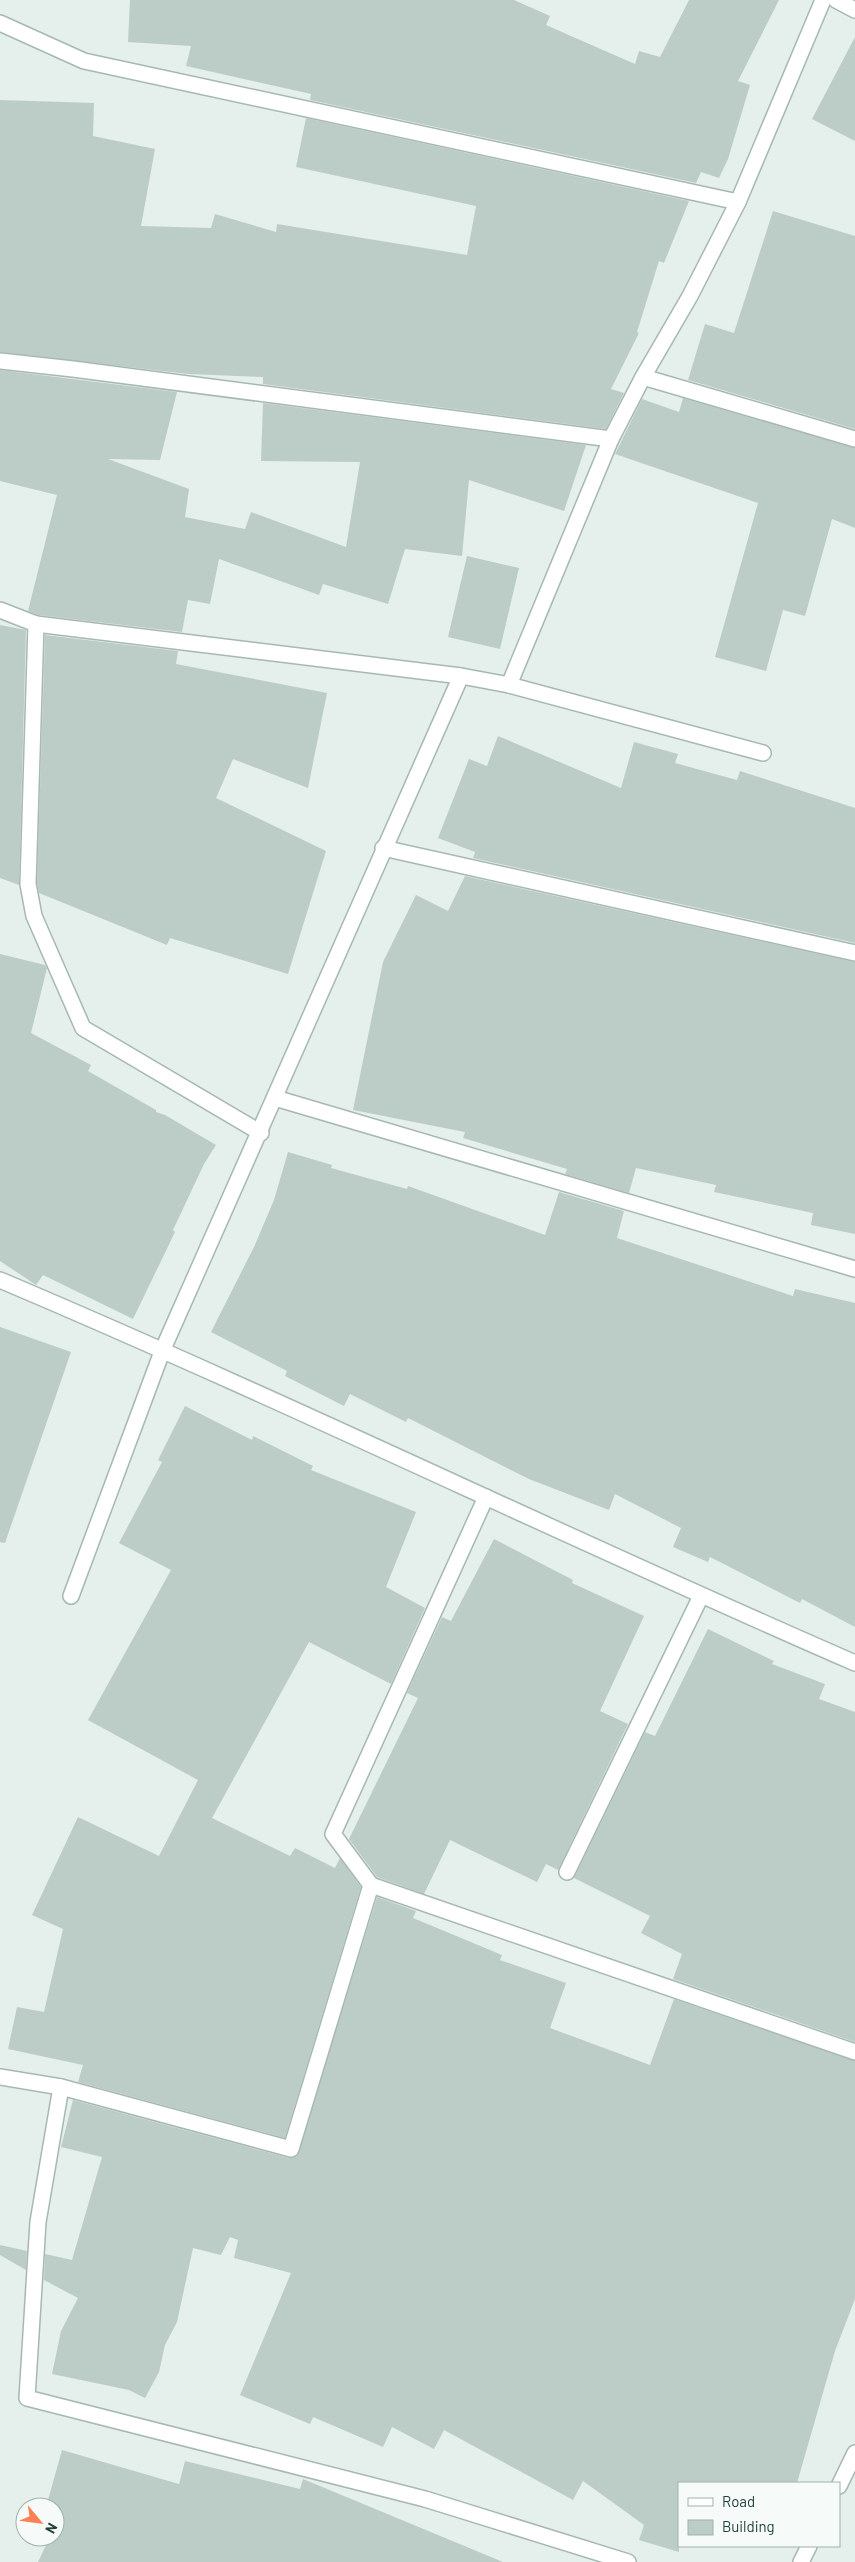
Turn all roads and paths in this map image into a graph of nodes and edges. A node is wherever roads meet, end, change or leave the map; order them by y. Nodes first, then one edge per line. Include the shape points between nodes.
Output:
1 (823, 0) edge
2 (836, 0) edge
3 (855, 10) edge
4 (0, 23) edge
5 (738, 202) junction
6 (0, 362) edge
7 (643, 377) junction
8 (611, 439) junction
9 (855, 439) edge
10 (0, 610) edge
11 (36, 624) junction
12 (460, 676) junction
13 (509, 685) junction
14 (763, 753) dead end
15 (383, 848) junction
16 (855, 953) edge
17 (275, 1098) junction
18 (261, 1133) junction
19 (855, 1269) edge
20 (0, 1280) edge
21 (163, 1350) junction
22 (486, 1497) junction
23 (71, 1596) dead end
24 (701, 1596) junction
25 (855, 1663) edge
26 (568, 1872) dead end
27 (371, 1884) junction
28 (855, 2052) edge
29 (0, 2077) edge
30 (61, 2087) junction
31 (855, 2453) edge
32 (840, 2484) edge
33 (808, 2547) edge
34 (628, 2562) edge
35 (801, 2562) edge

1 - 5 street
2 - 3 street
4 - 5 street via 84,61
5 - 7 street via 690,296
6 - 8 street via 73,368
7 - 8 street
7 - 9 street
8 - 13 street
10 - 11 street
11 - 12 street
11 - 18 street via 28,884 34,916 83,1028
12 - 13 street
12 - 15 street
13 - 14 street
15 - 16 street
15 - 17 street
17 - 18 street
17 - 19 street
18 - 21 street
20 - 21 street
21 - 22 street
21 - 23 street
22 - 24 street
22 - 27 street via 333,1834
24 - 25 street
24 - 26 street
27 - 28 street
27 - 30 street via 291,2149
29 - 30 street
30 - 34 street via 38,2222 27,2398 425,2499
31 - 32 street
33 - 35 street

